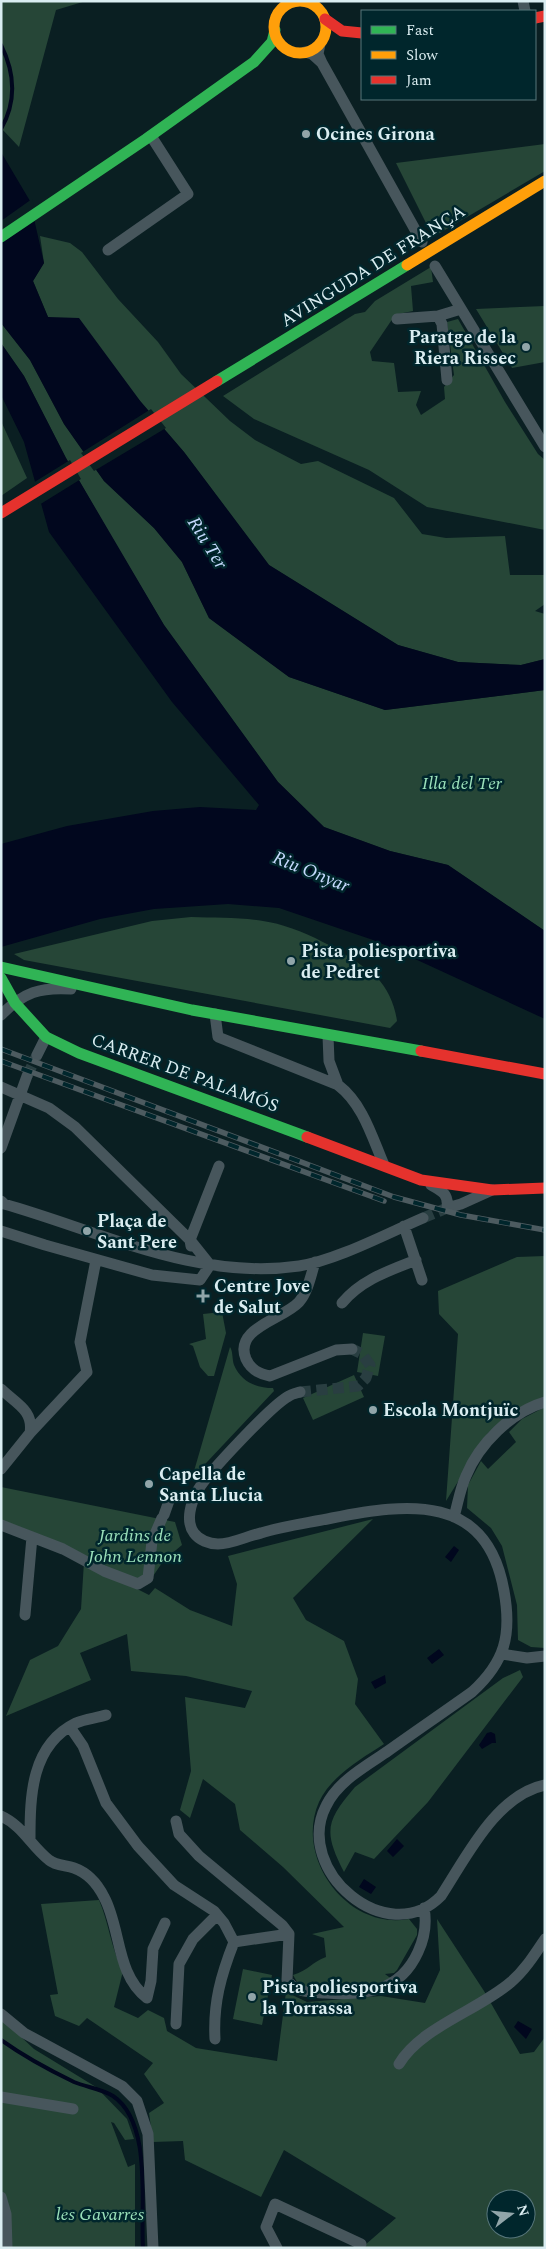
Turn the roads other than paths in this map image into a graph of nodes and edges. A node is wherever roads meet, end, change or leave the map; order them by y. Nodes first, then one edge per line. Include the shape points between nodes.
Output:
1 (275, 1) edge
2 (312, 3) edge
3 (325, 19) junction
4 (275, 25) junction
5 (361, 33) edge
6 (320, 44) junction
7 (304, 52) junction
8 (322, 63) junction
9 (151, 136) junction
10 (545, 180) edge
11 (1, 237) edge
12 (422, 242) dead end
13 (108, 250) dead end
14 (435, 266) dead end
15 (461, 309) junction
16 (438, 316) junction
17 (397, 319) dead end
18 (447, 380) dead end
19 (545, 447) edge
20 (1, 513) edge
21 (1, 966) edge
22 (1, 978) edge
23 (106, 992) junction
24 (15, 1003) junction
25 (214, 1014) junction
26 (1, 1015) edge
27 (328, 1036) junction
28 (46, 1037) junction
29 (37, 1055) tunnel mouth
30 (329, 1061) junction
31 (312, 1074) junction
32 (545, 1074) edge
33 (27, 1076) tunnel mouth
34 (338, 1085) junction
35 (1, 1087) edge
36 (18, 1095) junction
37 (1, 1148) edge
38 (384, 1165) junction
39 (219, 1166) dead end
40 (421, 1180) junction
41 (545, 1188) edge
42 (492, 1190) junction
43 (2, 1206) edge
44 (422, 1218) tunnel mouth
45 (404, 1226) junction
46 (1, 1231) edge
47 (190, 1240) junction
48 (96, 1260) junction
49 (416, 1260) junction
50 (186, 1261) junction
51 (315, 1262) junction
52 (210, 1264) junction
53 (422, 1280) dead end
54 (342, 1303) dead end
55 (352, 1349) dead end
56 (1, 1389) edge
57 (300, 1392) tunnel mouth
58 (545, 1402) edge
59 (30, 1433) junction
60 (1, 1469) edge
61 (170, 1498) dead end
62 (454, 1517) junction
63 (1, 1525) edge
64 (32, 1537) junction
65 (25, 1614) dead end
66 (502, 1654) junction
67 (545, 1656) edge
68 (106, 1715) dead end
69 (70, 1727) junction
70 (545, 1785) edge
71 (1, 1816) edge
72 (176, 1821) dead end
73 (30, 1839) junction
74 (424, 1908) junction
75 (217, 1915) junction
76 (165, 1923) dead end
77 (290, 1934) junction
78 (545, 1939) edge
79 (234, 1942) junction
80 (1, 2014) edge
81 (176, 2024) dead end
82 (215, 2039) dead end
83 (399, 2064) dead end
84 (1, 2097) edge
85 (73, 2109) dead end
86 (1, 2197) edge
87 (361, 2244) dead end
88 (6, 2248) edge
89 (153, 2248) edge
90 (277, 2248) edge

1 - 4 main road
2 - 3 main road
2 - 4 main road via 294,2 282,9
3 - 5 main road via 349,34
3 - 6 main road via 326,32
4 - 7 main road via 280,43 285,48
4 - 9 main road via 272,42 254,62
6 - 7 main road
6 - 8 street via 318,54
7 - 8 street
8 - 12 street
9 - 11 main road
9 - 13 street via 188,194
10 - 20 main road, AVINGUDA DE FRANÇA
14 - 15 street
15 - 16 street
15 - 19 street
16 - 17 street
16 - 18 street via 442,324
21 - 23 main road
22 - 24 main road, CARRER DE PALAMÓS
23 - 24 street via 47,988 26,994
23 - 25 main road
24 - 26 street
24 - 28 main road, CARRER DE PALAMÓS
25 - 27 main road
25 - 31 street via 218,1037
27 - 30 street
27 - 32 main road
28 - 29 street
28 - 38 main road, CARRER DE PALAMÓS via 79,1053
30 - 31 street
30 - 34 street
31 - 34 street
33 - 36 street
34 - 38 street via 358,1106
35 - 36 street
36 - 37 street
36 - 47 street via 49,1108 75,1127
38 - 40 main road, CARRER DE PALAMÓS
39 - 47 street
40 - 42 main road, CARRER DE PALAMÓS
40 - 42 street via 443,1191 447,1197 446,1208
41 - 42 main road, CARRER DE PALAMÓS
43 - 50 street
44 - 45 street
45 - 49 street
45 - 51 street
46 - 48 street
47 - 50 street via 192,1252
47 - 52 street
48 - 52 street via 152,1275 200,1280
48 - 59 street via 80,1342 87,1372
49 - 53 street
49 - 54 street via 367,1280
50 - 52 street
51 - 52 street via 255,1269
51 - 55 street via 300,1301 250,1334 245,1343 247,1362 253,1370 270,1376 336,1350
56 - 59 street via 26,1412 31,1420
57 - 62 street via 280,1402 198,1490 191,1507 190,1522 196,1536 218,1544 375,1510 433,1510
58 - 62 street via 514,1417 487,1442 466,1476
59 - 60 street
61 - 64 street via 152,1541 148,1578 138,1584
62 - 66 street via 477,1532 490,1548 503,1582 508,1624
63 - 64 street
64 - 65 street
66 - 67 street via 527,1658
66 - 74 street via 495,1668 472,1692 345,1782 326,1805 320,1822 320,1840 326,1863 349,1895 375,1911 392,1915
68 - 69 street
69 - 73 street via 57,1737 37,1766 30,1808
69 - 75 street via 83,1746 106,1803 138,1846 174,1885
70 - 74 street via 518,1796 501,1808 441,1896
71 - 73 street via 18,1826
72 - 77 street via 179,1834 205,1862
73 - 76 street via 51,1862 75,1868 96,1884 111,1912 123,1959 139,1993 147,1998 153,1949
74 - 77 street via 426,1929 418,1953 408,1969 396,1982 367,1992 335,1994 299,1991 292,1986 287,1980
75 - 79 street
75 - 81 street via 193,1939 179,1964
77 - 79 street
78 - 83 street via 510,1983 413,2045
79 - 82 street via 215,2003
80 - 89 street via 24,2033 122,2086 136,2101 148,2134
84 - 85 street
86 - 88 street via 6,2214
87 - 90 street via 275,2204 266,2227

